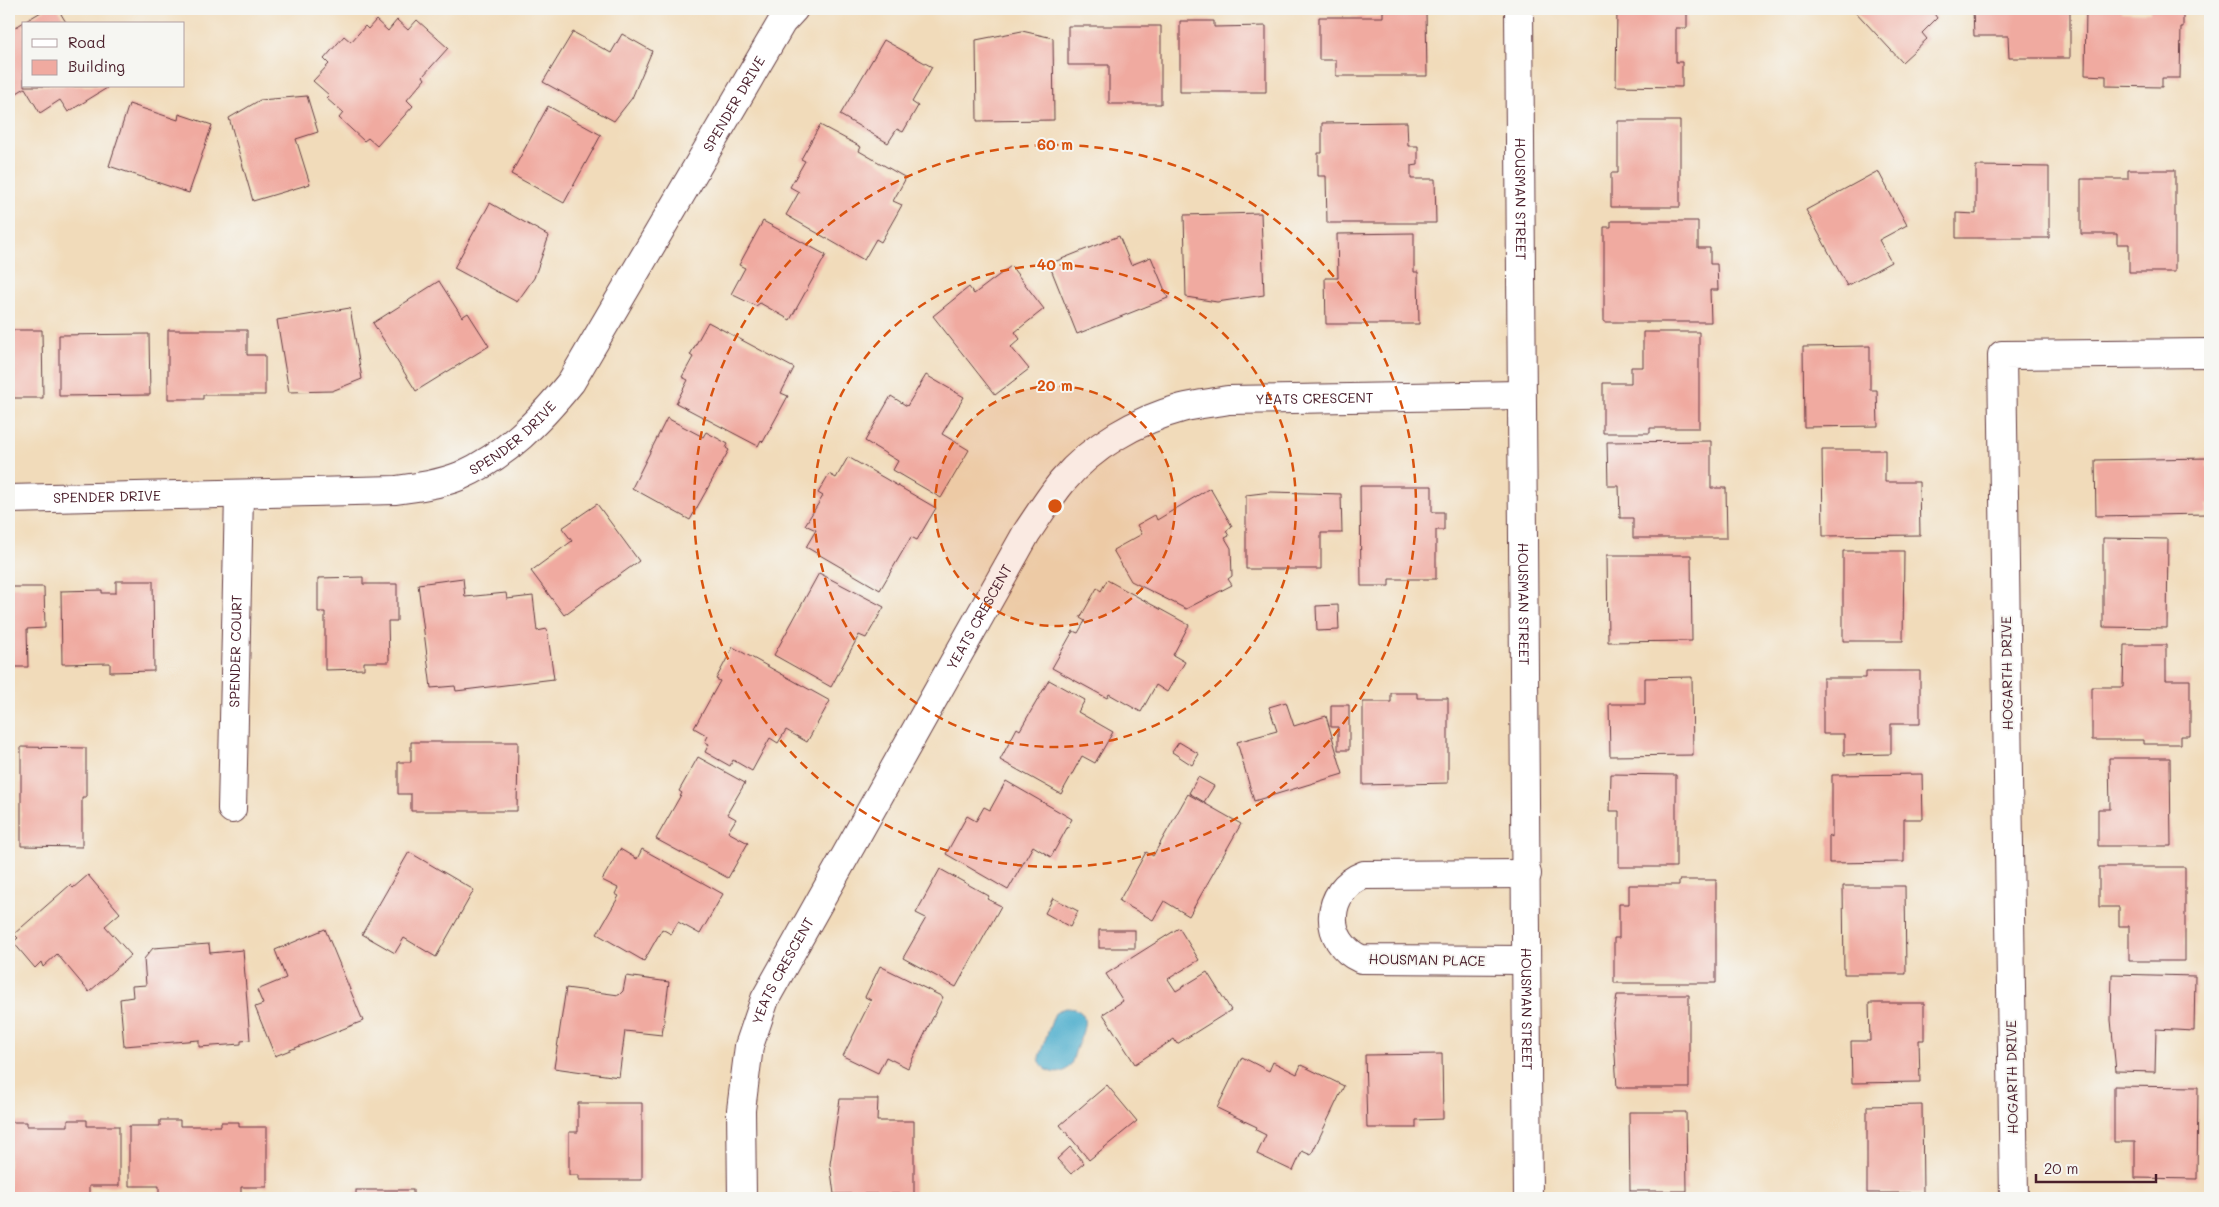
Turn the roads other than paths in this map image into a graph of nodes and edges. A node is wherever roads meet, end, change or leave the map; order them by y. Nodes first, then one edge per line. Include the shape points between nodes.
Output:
1 (1519, 9) edge
2 (781, 13) edge
3 (2210, 353) edge
4 (1520, 395) junction
5 (238, 495) junction
6 (9, 499) edge
7 (232, 809) dead end
8 (1527, 874) junction
9 (1526, 960) junction
10 (742, 1198) edge
11 (1528, 1198) edge
12 (2014, 1198) edge

1 - 4 street, HOUSMAN STREET
2 - 5 street, SPENDER DRIVE via 571,382 518,440 460,476 431,484 396,490
3 - 12 street, HOGARTH DRIVE via 2002,354
4 - 8 street, HOUSMAN STREET
4 - 10 street, YEATS CRESCENT via 1228,400 1182,408 1146,421 1087,456 1062,482 1027,532 765,998 749,1046 741,1110
5 - 6 street, SPENDER DRIVE
5 - 7 street, SPENDER COURT
8 - 9 street, HOUSMAN STREET
8 - 9 street, HOUSMAN PLACE via 1364,876 1353,880 1339,894 1334,917 1335,933 1342,948 1361,959
9 - 11 street, HOUSMAN STREET

